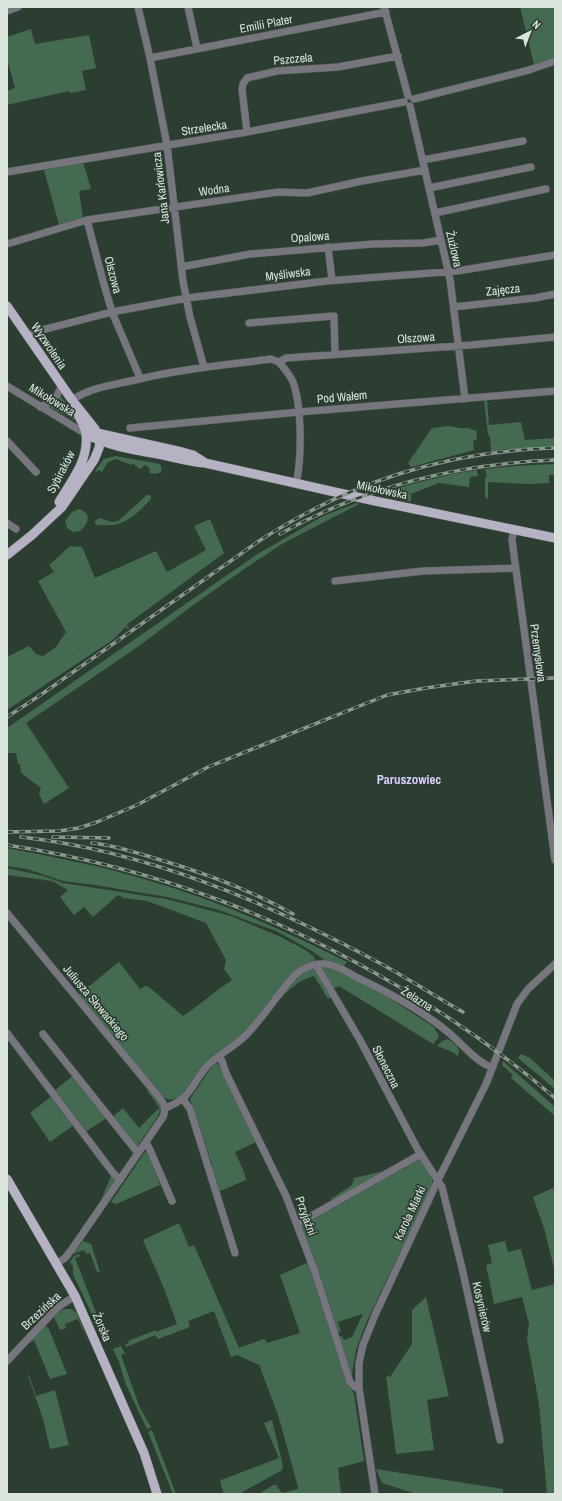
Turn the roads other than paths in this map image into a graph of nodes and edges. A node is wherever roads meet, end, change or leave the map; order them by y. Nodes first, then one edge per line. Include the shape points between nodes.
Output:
1 (18, 7) edge
2 (138, 7) edge
3 (188, 7) edge
4 (385, 9) edge
5 (7, 11) edge
6 (197, 48) junction
7 (398, 56) junction
8 (150, 58) junction
9 (555, 62) edge
10 (409, 101) junction
11 (247, 132) junction
12 (523, 141) dead end
13 (167, 145) junction
14 (423, 160) junction
15 (531, 167) dead end
16 (425, 170) junction
17 (7, 172) edge
18 (429, 188) junction
19 (546, 189) dead end
20 (175, 207) junction
21 (435, 213) junction
22 (87, 220) junction
23 (441, 240) junction
24 (7, 244) edge
25 (328, 247) junction
26 (555, 255) edge
27 (181, 267) junction
28 (448, 272) junction
29 (332, 280) junction
30 (555, 294) edge
31 (187, 298) junction
32 (7, 306) edge
33 (454, 307) junction
34 (112, 312) junction
35 (249, 323) dead end
36 (28, 337) junction
37 (555, 337) edge
38 (458, 346) junction
39 (335, 354) junction
40 (279, 362) junction
41 (204, 367) junction
42 (140, 378) junction
43 (7, 386) edge
44 (62, 386) junction
45 (555, 391) edge
46 (465, 399) junction
47 (72, 400) junction
48 (40, 407) junction
49 (299, 412) junction
50 (130, 428) dead end
51 (86, 434) junction
52 (99, 437) junction
53 (7, 441) edge
54 (36, 472) dead end
55 (296, 484) junction
56 (49, 518) junction
57 (7, 523) edge
58 (16, 529) dead end
59 (514, 529) junction
60 (555, 538) edge
61 (7, 555) edge
62 (516, 568) junction
63 (335, 581) dead end
64 (555, 860) edge
65 (7, 913) edge
66 (318, 964) junction
67 (555, 964) edge
68 (7, 1032) edge
69 (43, 1034) dead end
70 (218, 1056) junction
71 (493, 1067) junction
72 (183, 1099) junction
73 (165, 1108) junction
74 (146, 1142) junction
75 (138, 1153) junction
76 (421, 1154) junction
77 (7, 1179) edge
78 (120, 1180) junction
79 (438, 1180) junction
80 (172, 1202) dead end
81 (296, 1224) junction
82 (235, 1253) dead end
83 (57, 1263) junction
84 (75, 1296) junction
85 (7, 1361) edge
86 (359, 1388) junction
87 (500, 1440) dead end
88 (157, 1494) edge
89 (375, 1494) edge

1 - 5 street
2 - 8 street, Jana Karłowicza
3 - 6 street
4 - 6 street, Emilii Plater
4 - 7 street, Żużlowa
6 - 8 street, Emilii Plater
7 - 10 street, Żużlowa
7 - 11 street, Pszczela via 344,66 277,71 247,78 242,89
8 - 13 street, Jana Karłowicza
9 - 10 street, Strzelecka
10 - 11 street, Strzelecka
10 - 14 street, Żużlowa
11 - 13 street, Strzelecka
12 - 14 street
13 - 17 street, Strzelecka
13 - 20 street, Jana Karłowicza
14 - 16 street, Żużlowa
15 - 18 street
16 - 18 street, Żużlowa
16 - 20 street, Wodna via 307,193 278,192
18 - 21 street, Żużlowa
19 - 21 street
20 - 22 street, Wodna
20 - 27 street, Jana Karłowicza
21 - 23 street, Żużlowa
22 - 24 street, Wodna
22 - 34 street, Olszowa
23 - 25 street, Opalowa
23 - 28 street, Żużlowa
25 - 27 street, Opalowa via 250,254
25 - 29 street
26 - 28 street, Myśliwska
27 - 31 street, Jana Karłowicza
28 - 29 street, Myśliwska
28 - 33 street, Żużlowa
29 - 31 street, Myśliwska
30 - 33 street, Zajęcza
31 - 34 street, Myśliwska
31 - 41 street, Jana Karłowicza
32 - 36 main road, Wyzwolenia
33 - 38 street, Żużlowa
34 - 36 street, Myśliwska via 38,331
34 - 42 street, Olszowa
35 - 39 street via 334,316
36 - 44 main road, Wyzwolenia
37 - 38 street, Olszowa
38 - 39 street, Olszowa
38 - 46 street, Żużlowa
39 - 40 street, Olszowa via 286,358
40 - 41 street, Olszowa via 271,359
40 - 49 street via 293,382
41 - 42 street, Olszowa
42 - 47 street, Olszowa via 108,385
43 - 48 street, Mikołowska
44 - 47 main road, Wyzwolenia
44 - 48 street via 54,400
45 - 46 street, Pod Wałem
46 - 49 street, Pod Wałem
47 - 51 main road, Wyzwolenia
47 - 52 main road, Wyzwolenia
48 - 51 street, Mikołowska
49 - 50 street, Pod Wałem
49 - 55 street via 299,462
51 - 52 main road, Mikołowska
51 - 56 main road, Sybiraków via 83,460
52 - 55 main road, Mikołowska via 116,446
52 - 56 main road, Sybiraków via 97,454 78,485 62,507
53 - 54 street
55 - 59 main road, Mikołowska
56 - 61 main road, Sybiraków
57 - 58 street
59 - 60 main road, Mikołowska
59 - 62 street, Przemysłowa via 512,538
62 - 63 street via 423,571
62 - 64 street, Przemysłowa
65 - 73 street, Juliusza Słowackiego via 160,1098
66 - 70 street via 300,970 246,1035
66 - 71 street, Żelazna via 337,967 410,1006 444,1030 483,1064
66 - 76 street, Słoneczna
67 - 71 street, Karola Miarki via 519,1000
68 - 78 street
69 - 75 street
70 - 72 street via 203,1071
70 - 81 street, Przyjaźni via 281,1185
71 - 79 street, Karola Miarki
72 - 73 street
72 - 82 street via 190,1109
73 - 74 street via 163,1117
74 - 75 street
74 - 80 street
75 - 78 street
76 - 79 street, Słoneczna
76 - 81 street
77 - 83 main road, Żorska
78 - 83 street via 70,1252
79 - 86 street, Karola Miarki via 364,1340 359,1363
79 - 87 street, Kosynierów via 442,1187 462,1268
81 - 86 street, Przyjaźni via 315,1272 350,1382
83 - 84 main road, Żorska
84 - 85 street, Brzezińska via 58,1307
84 - 88 main road, Żorska via 144,1453
86 - 89 street, Karola Miarki

